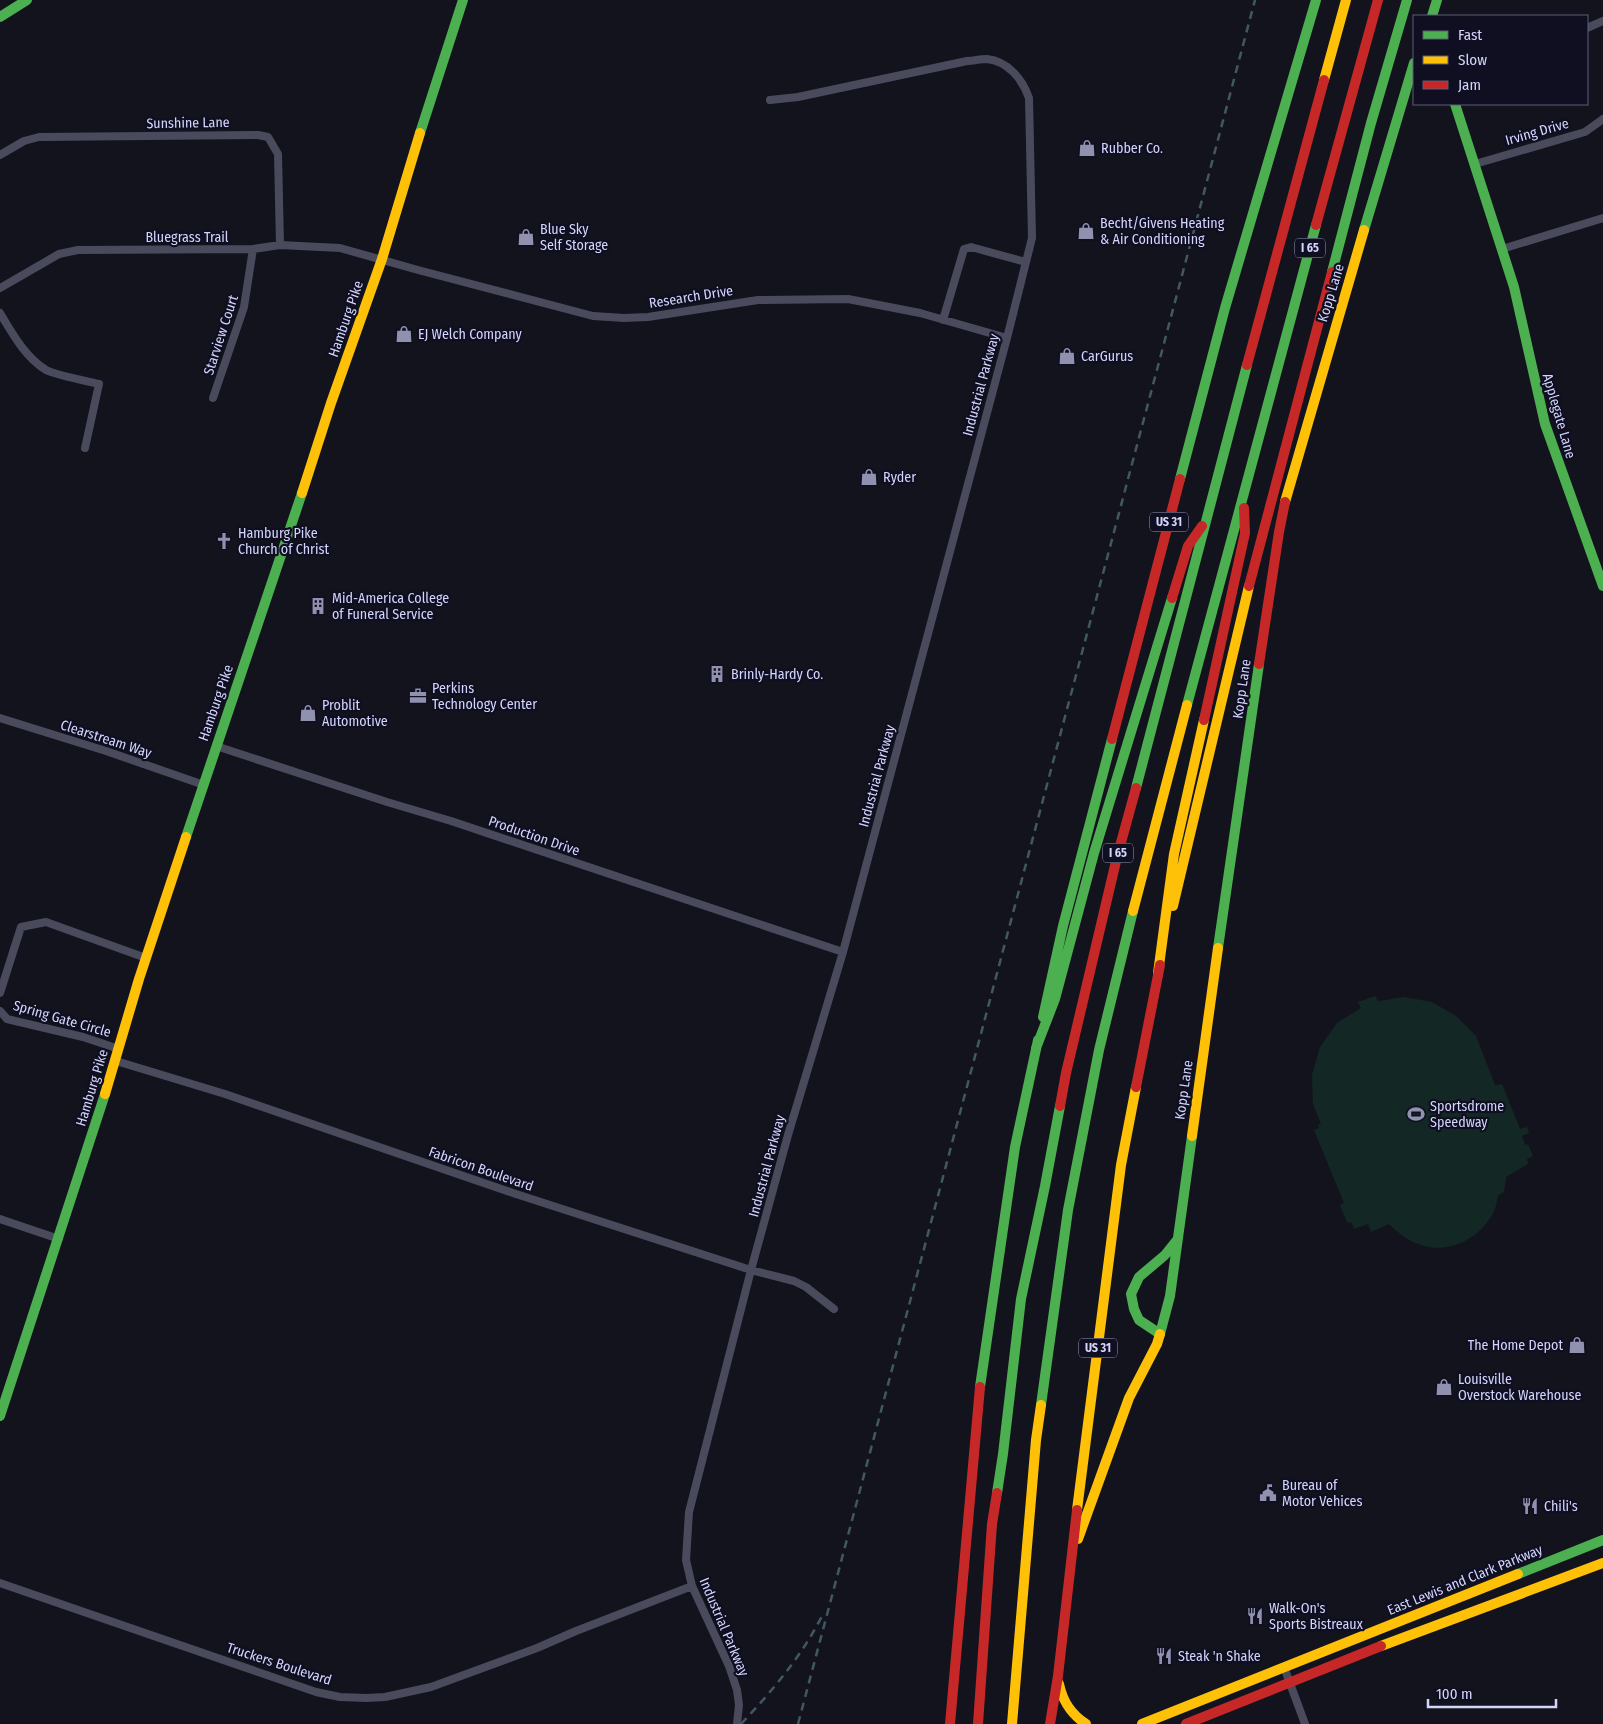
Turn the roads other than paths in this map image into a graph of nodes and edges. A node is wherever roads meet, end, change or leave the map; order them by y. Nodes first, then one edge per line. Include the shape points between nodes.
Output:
1 (27, 0) edge
2 (463, 0) edge
3 (1316, 0) edge
4 (1346, 0) edge
5 (1378, 0) edge
6 (1407, 0) edge
7 (1437, 0) edge
8 (1432, 15) edge
9 (0, 17) edge
10 (1603, 21) edge
11 (1588, 28) edge
12 (1413, 66) edge
13 (770, 100) dead end
14 (1455, 105) edge
15 (1603, 120) edge
16 (0, 155) edge
17 (1475, 164) junction
18 (1603, 218) edge
19 (280, 246) junction
20 (253, 249) junction
21 (1502, 249) junction
22 (382, 259) junction
23 (1026, 262) junction
24 (0, 288) edge
25 (0, 313) edge
26 (943, 320) junction
27 (1007, 338) junction
28 (213, 398) dead end
29 (85, 448) dead end
30 (1243, 496) junction
31 (1206, 519) junction
32 (1603, 586) edge
33 (0, 718) edge
34 (216, 746) junction
35 (204, 785) junction
36 (843, 952) junction
37 (146, 958) junction
38 (1158, 973) junction
39 (0, 993) edge
40 (0, 1011) edge
41 (1036, 1048) junction
42 (119, 1049) junction
43 (116, 1060) junction
44 (0, 1219) edge
45 (59, 1239) junction
46 (1177, 1240) junction
47 (751, 1270) junction
48 (834, 1309) dead end
49 (1160, 1334) junction
50 (0, 1416) edge
51 (1603, 1540) edge
52 (1070, 1562) junction
53 (1603, 1563) edge
54 (0, 1583) edge
55 (692, 1586) junction
56 (1284, 1667) junction
57 (1058, 1676) junction
58 (1289, 1682) junction
59 (737, 1724) edge
60 (950, 1724) edge
61 (978, 1724) edge
62 (1012, 1724) edge
63 (1050, 1724) edge
64 (1086, 1724) edge
65 (1142, 1724) edge
66 (1188, 1724) edge
67 (1305, 1724) edge

1 - 9 main road
2 - 22 main road, Hamburg Pike
3 - 41 main road, US 31 via 1225,308 1063,926
4 - 31 main road, I 65
5 - 30 main road, I 65
6 - 38 main road, US 31 via 1368,132 1249,585
7 - 8 main road
10 - 11 street
12 - 46 main road, Kopp Lane via 1307,420 1278,532
13 - 23 street, Industrial Parkway via 967,61 988,59 1014,71 1026,87 1029,98 1032,238
14 - 17 main road, Applegate Lane
15 - 17 street, Irving Drive via 1585,132
16 - 19 street, Sunshine Lane via 24,141 39,138 268,137 278,154
17 - 21 main road, Applegate Lane
18 - 21 street
19 - 20 street, Bluegrass Trail
19 - 22 street, Bluegrass Trail via 340,248
20 - 24 street, Bluegrass Trail via 78,250 59,254
20 - 28 street, Starview Court via 244,307
21 - 32 main road, Applegate Lane via 1514,287 1545,424
22 - 26 street, Research Drive via 593,316 648,317 758,300 848,299
22 - 34 main road, Hamburg Pike
23 - 26 street via 971,247 964,249
23 - 27 street, Industrial Parkway
25 - 29 street via 32,359 47,370 99,384
26 - 27 street, Research Drive
27 - 36 street, Industrial Parkway
30 - 38 main road via 1245,532 1174,854
30 - 62 main road, I 65 via 1148,850 1099,1050 1070,1201 1036,1440
31 - 41 main road via 1188,546 1094,853 1056,999
31 - 61 main road, I 65 via 1100,926 1066,1073 1021,1299 992,1524
33 - 35 street, Clearstream Way via 106,750
34 - 35 main road, Hamburg Pike
34 - 36 street, Production Drive
35 - 37 main road, Hamburg Pike
36 - 47 street, Industrial Parkway
37 - 39 street, Spring Gate Circle via 46,922 21,927
37 - 42 main road, Hamburg Pike
38 - 52 main road, US 31 via 1121,1165
40 - 42 street, Spring Gate Circle via 7,1019
41 - 60 main road, US 31 via 1015,1147 981,1378
42 - 43 main road, Hamburg Pike
43 - 45 main road, Hamburg Pike
43 - 47 street, Fabricon Boulevard
44 - 45 street
45 - 50 main road, Hamburg Pike
46 - 49 main road, Kopp Lane via 1170,1296
46 - 49 main road via 1139,1277 1131,1294 1139,1320
47 - 48 street, Fabricon Boulevard via 794,1281
47 - 55 street, Industrial Parkway via 689,1512 686,1560
49 - 52 main road, Kopp Lane via 1129,1398
51 - 56 main road, East Lewis and Clark Parkway
52 - 57 main road, US 31
53 - 58 main road
54 - 55 street, Truckers Boulevard via 316,1692 366,1698 410,1692 458,1678
55 - 59 street, Industrial Parkway via 737,1690
56 - 58 street
56 - 65 main road, East Lewis and Clark Parkway
57 - 63 main road, US 31
57 - 64 main road via 1065,1705
58 - 66 main road
58 - 67 street

